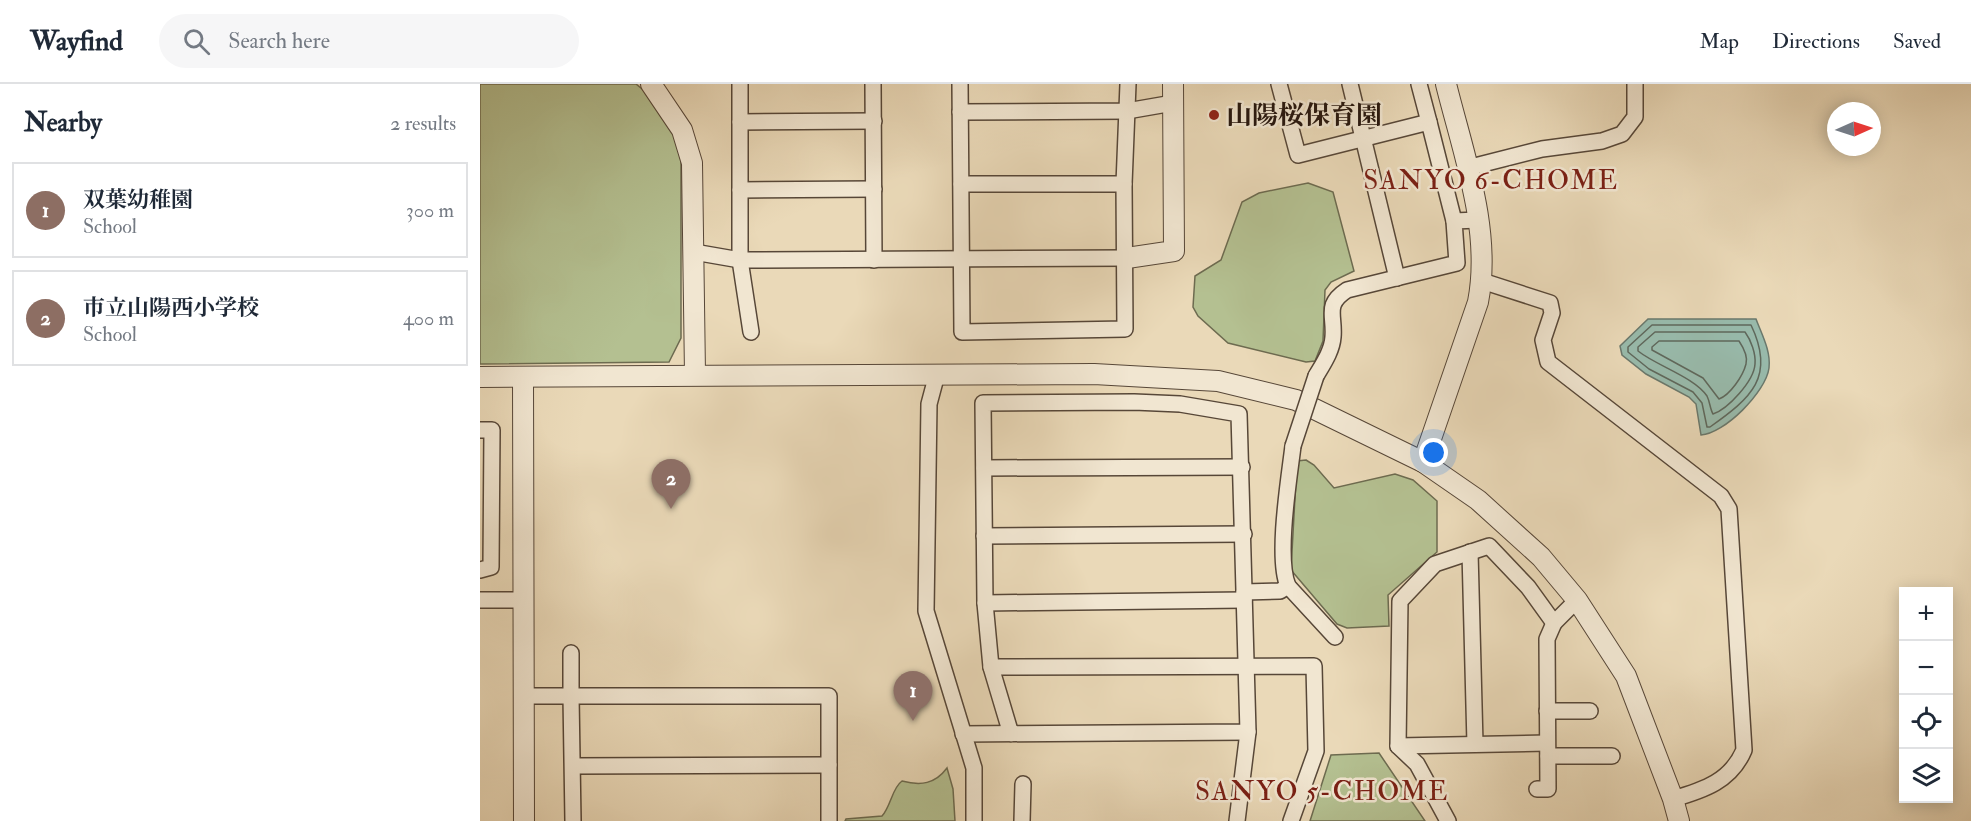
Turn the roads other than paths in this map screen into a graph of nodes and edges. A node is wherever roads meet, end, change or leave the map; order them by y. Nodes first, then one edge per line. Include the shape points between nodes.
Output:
1 (651, 84) edge
2 (740, 84) edge
3 (873, 84) edge
4 (960, 84) edge
5 (1128, 84) edge
6 (1279, 84) edge
7 (1350, 84) edge
8 (1419, 84) edge
9 (1446, 84) edge
10 (1635, 84) edge
11 (1173, 93) edge
12 (1127, 111) junction
13 (960, 112) junction
14 (874, 121) junction
15 (740, 122) junction
16 (1429, 122) junction
17 (1363, 138) junction
18 (1467, 168) junction
19 (960, 184) junction
20 (1124, 184) junction
21 (874, 189) junction
22 (740, 190) junction
23 (1478, 220) junction
24 (1454, 221) junction
25 (694, 252) junction
26 (960, 257) junction
27 (1127, 258) junction
28 (740, 260) junction
29 (874, 260) junction
30 (1396, 278) junction
31 (1482, 281) junction
32 (751, 332) dead end
33 (694, 374) junction
34 (937, 374) junction
35 (480, 377) edge
36 (523, 378) junction
37 (480, 430) edge
38 (1423, 462) junction
39 (1242, 467) junction
40 (984, 468) junction
41 (1244, 534) junction
42 (984, 536) junction
43 (1470, 552) junction
44 (480, 570) edge
45 (1288, 586) junction
46 (1244, 596) junction
47 (480, 600) edge
48 (524, 600) junction
49 (1577, 600) junction
50 (985, 603) junction
51 (1554, 623) junction
52 (1335, 638) dead end
53 (571, 653) dead end
54 (1245, 666) junction
55 (991, 667) junction
56 (525, 696) junction
57 (571, 696) junction
58 (1547, 711) junction
59 (1590, 711) dead end
60 (1248, 732) junction
61 (963, 734) junction
62 (1011, 734) junction
63 (1475, 744) junction
64 (1398, 746) junction
65 (1548, 750) junction
66 (1611, 756) dead end
67 (830, 765) junction
68 (573, 766) junction
69 (1023, 784) dead end
70 (1537, 789) dead end
71 (1673, 799) junction
72 (524, 821) edge
73 (573, 821) edge
74 (829, 821) edge
75 (974, 821) edge
76 (1022, 821) edge
77 (1237, 821) edge
78 (1291, 821) edge
79 (1448, 821) edge
80 (1679, 821) edge

1 - 25 street via 682,130 692,163
2 - 15 street
3 - 14 street
4 - 13 street
5 - 12 street
6 - 17 street via 1298,155
7 - 17 street
8 - 16 street
9 - 18 street
10 - 18 street via 1635,117 1622,134
11 - 12 street
11 - 27 street via 1174,251
12 - 13 street
12 - 20 street
13 - 19 street
14 - 15 street
14 - 21 street
15 - 22 street
16 - 17 street
16 - 24 street
17 - 30 street
18 - 23 street
19 - 20 street
19 - 26 street
20 - 27 street
21 - 22 street
21 - 29 street
22 - 28 street
23 - 24 street
23 - 31 street
24 - 30 street via 1457,263
25 - 28 street
25 - 33 street
26 - 27 street
26 - 27 street via 962,332 1125,329
26 - 29 street
28 - 29 street
28 - 32 street
30 - 45 street, bridge via 1347,290 1333,303 1333,337 1293,446 1285,527
31 - 38 street
31 - 71 street via 1550,303 1552,313 1543,340 1548,362 1721,496 1729,509 1744,750 1727,776 1706,789
33 - 34 street
33 - 36 street
34 - 38 street via 1094,374 1218,381 1296,400
34 - 61 street via 929,404 926,611
35 - 36 street
36 - 48 street
37 - 44 street via 492,430 491,567
38 - 49 street via 1478,500 1533,550
39 - 40 street
39 - 40 street via 1239,414 1180,404 1111,402 983,403
39 - 41 street
40 - 42 street
41 - 42 street
41 - 46 street
42 - 50 street
43 - 51 street via 1489,546 1528,587
43 - 63 street
43 - 64 street via 1435,564 1400,601
45 - 46 street via 1280,591
45 - 52 street
46 - 50 street
46 - 54 street
47 - 48 street
48 - 56 street
49 - 51 street
49 - 71 street via 1626,676
50 - 55 street
51 - 58 street via 1547,639
53 - 57 street
54 - 55 street
54 - 60 street
54 - 78 street via 1314,666 1316,751
55 - 62 street
56 - 57 street
56 - 72 street
57 - 67 street via 829,696
57 - 68 street
58 - 59 street
58 - 65 street
60 - 62 street
60 - 77 street
61 - 62 street
61 - 75 street via 974,768
63 - 64 street
63 - 65 street
64 - 79 street via 1417,764
65 - 66 street
65 - 70 street via 1548,789
67 - 68 street
67 - 74 street
68 - 73 street
69 - 76 street
71 - 80 street

